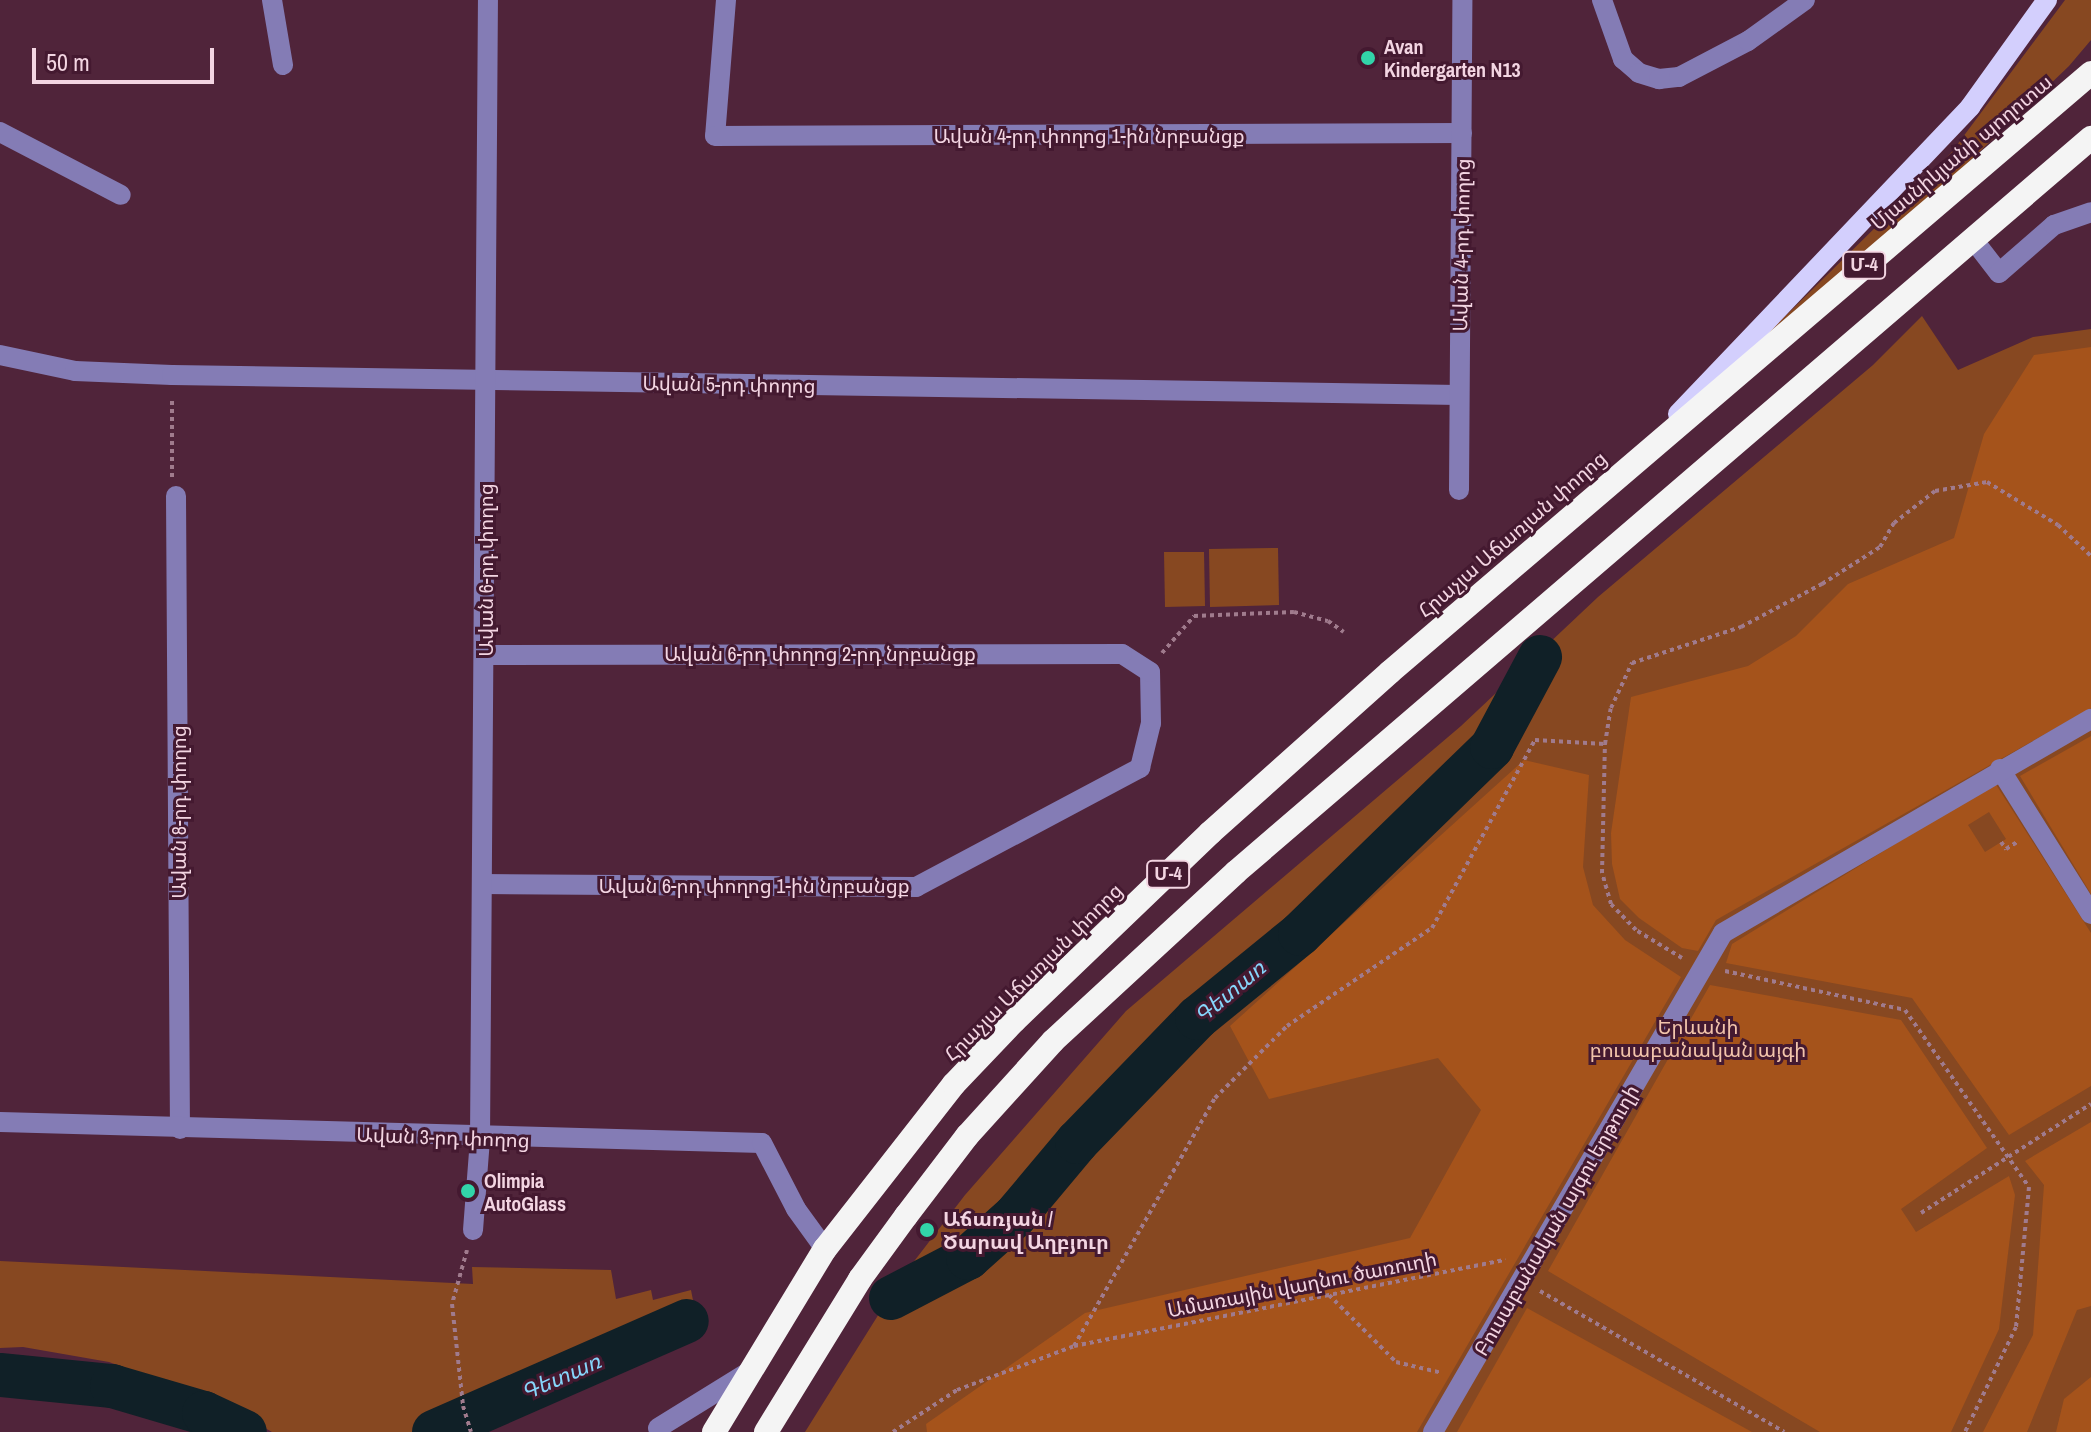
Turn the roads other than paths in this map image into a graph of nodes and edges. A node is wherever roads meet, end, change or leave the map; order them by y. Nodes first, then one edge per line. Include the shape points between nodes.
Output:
1 (272, 0) edge
2 (488, 0) edge
3 (726, 0) edge
4 (1462, 0) edge
5 (1602, 0) edge
6 (1805, 0) edge
7 (2047, 0) edge
8 (283, 65) dead end
9 (2090, 74) edge
10 (0, 132) edge
11 (1462, 133) junction
12 (2091, 138) edge
13 (121, 195) dead end
14 (2091, 212) edge
15 (1972, 238) junction
16 (0, 355) edge
17 (485, 380) junction
18 (1459, 395) junction
19 (1641, 453) junction
20 (1459, 490) dead end
21 (176, 496) road end
22 (485, 655) junction
23 (1150, 672) joint
24 (2091, 719) edge
25 (2000, 769) junction
26 (482, 884) junction
27 (2091, 914) edge
28 (0, 1122) edge
29 (180, 1129) junction
30 (480, 1139) junction
31 (473, 1230) road end
32 (825, 1249) junction
33 (747, 1373) junction
34 (658, 1428) dead end
35 (714, 1432) edge
36 (766, 1432) edge
37 (1433, 1432) edge

1 - 8 street
2 - 17 street, Ավան 6-րդ փողոց
3 - 11 street, Ավան 4-րդ փողոց 1-ին նրբանցք via 715,136
4 - 11 street, Ավան 4-րդ փողոց
5 - 6 street via 1623,59 1639,73 1659,79 1679,77 1748,41
7 - 19 main road via 1970,107
9 - 19 highway, Մյասնիկյանի պողոտա / Մ-4
10 - 13 street
11 - 18 street, Ավան 4-րդ փողոց
12 - 15 highway, Մ-4
14 - 15 street via 2054,225 1999,273
15 - 36 highway, Մ-4 via 1236,872 1053,1041 967,1136 897,1228
16 - 17 street, Ավան 5-րդ փողոց via 75,371
17 - 18 street, Ավան 5-րդ փողոց
17 - 22 street, Ավան 6-րդ փողոց
18 - 20 street, Ավան 4-րդ փողոց
19 - 32 highway, Հրաչյա Աճառյան փողոց / Մ-4 via 1221,823 1014,1021 954,1084
21 - 29 street, Ավան 8-րդ փողոց
22 - 23 street, Ավան 6-րդ փողոց 2-րդ նրբանցք via 1122,654
22 - 26 street, Ավան 6-րդ փողոց
23 - 26 street, Ավան 6-րդ փողոց 1-ին նրբանցք via 1151,723 1140,768 916,887
24 - 25 street, Բուսաբանական այգու երթուղի
25 - 27 street
25 - 37 street, Բուսաբանական այգու երթուղի via 1723,933
26 - 30 street, Ավան 6-րդ փողոց
28 - 29 street, Ավան 3-րդ փողոց
29 - 30 street, Ավան 3-րդ փողոց
30 - 31 street, Ավան 6-րդ փողոց
30 - 32 street, Ավան 3-րդ փողոց via 762,1143 796,1209
32 - 33 highway, Հրաչյա Աճառյան փողոց / Մ-4
33 - 34 street
33 - 35 highway, Հրաչյա Աճառյան փողոց / Մ-4

